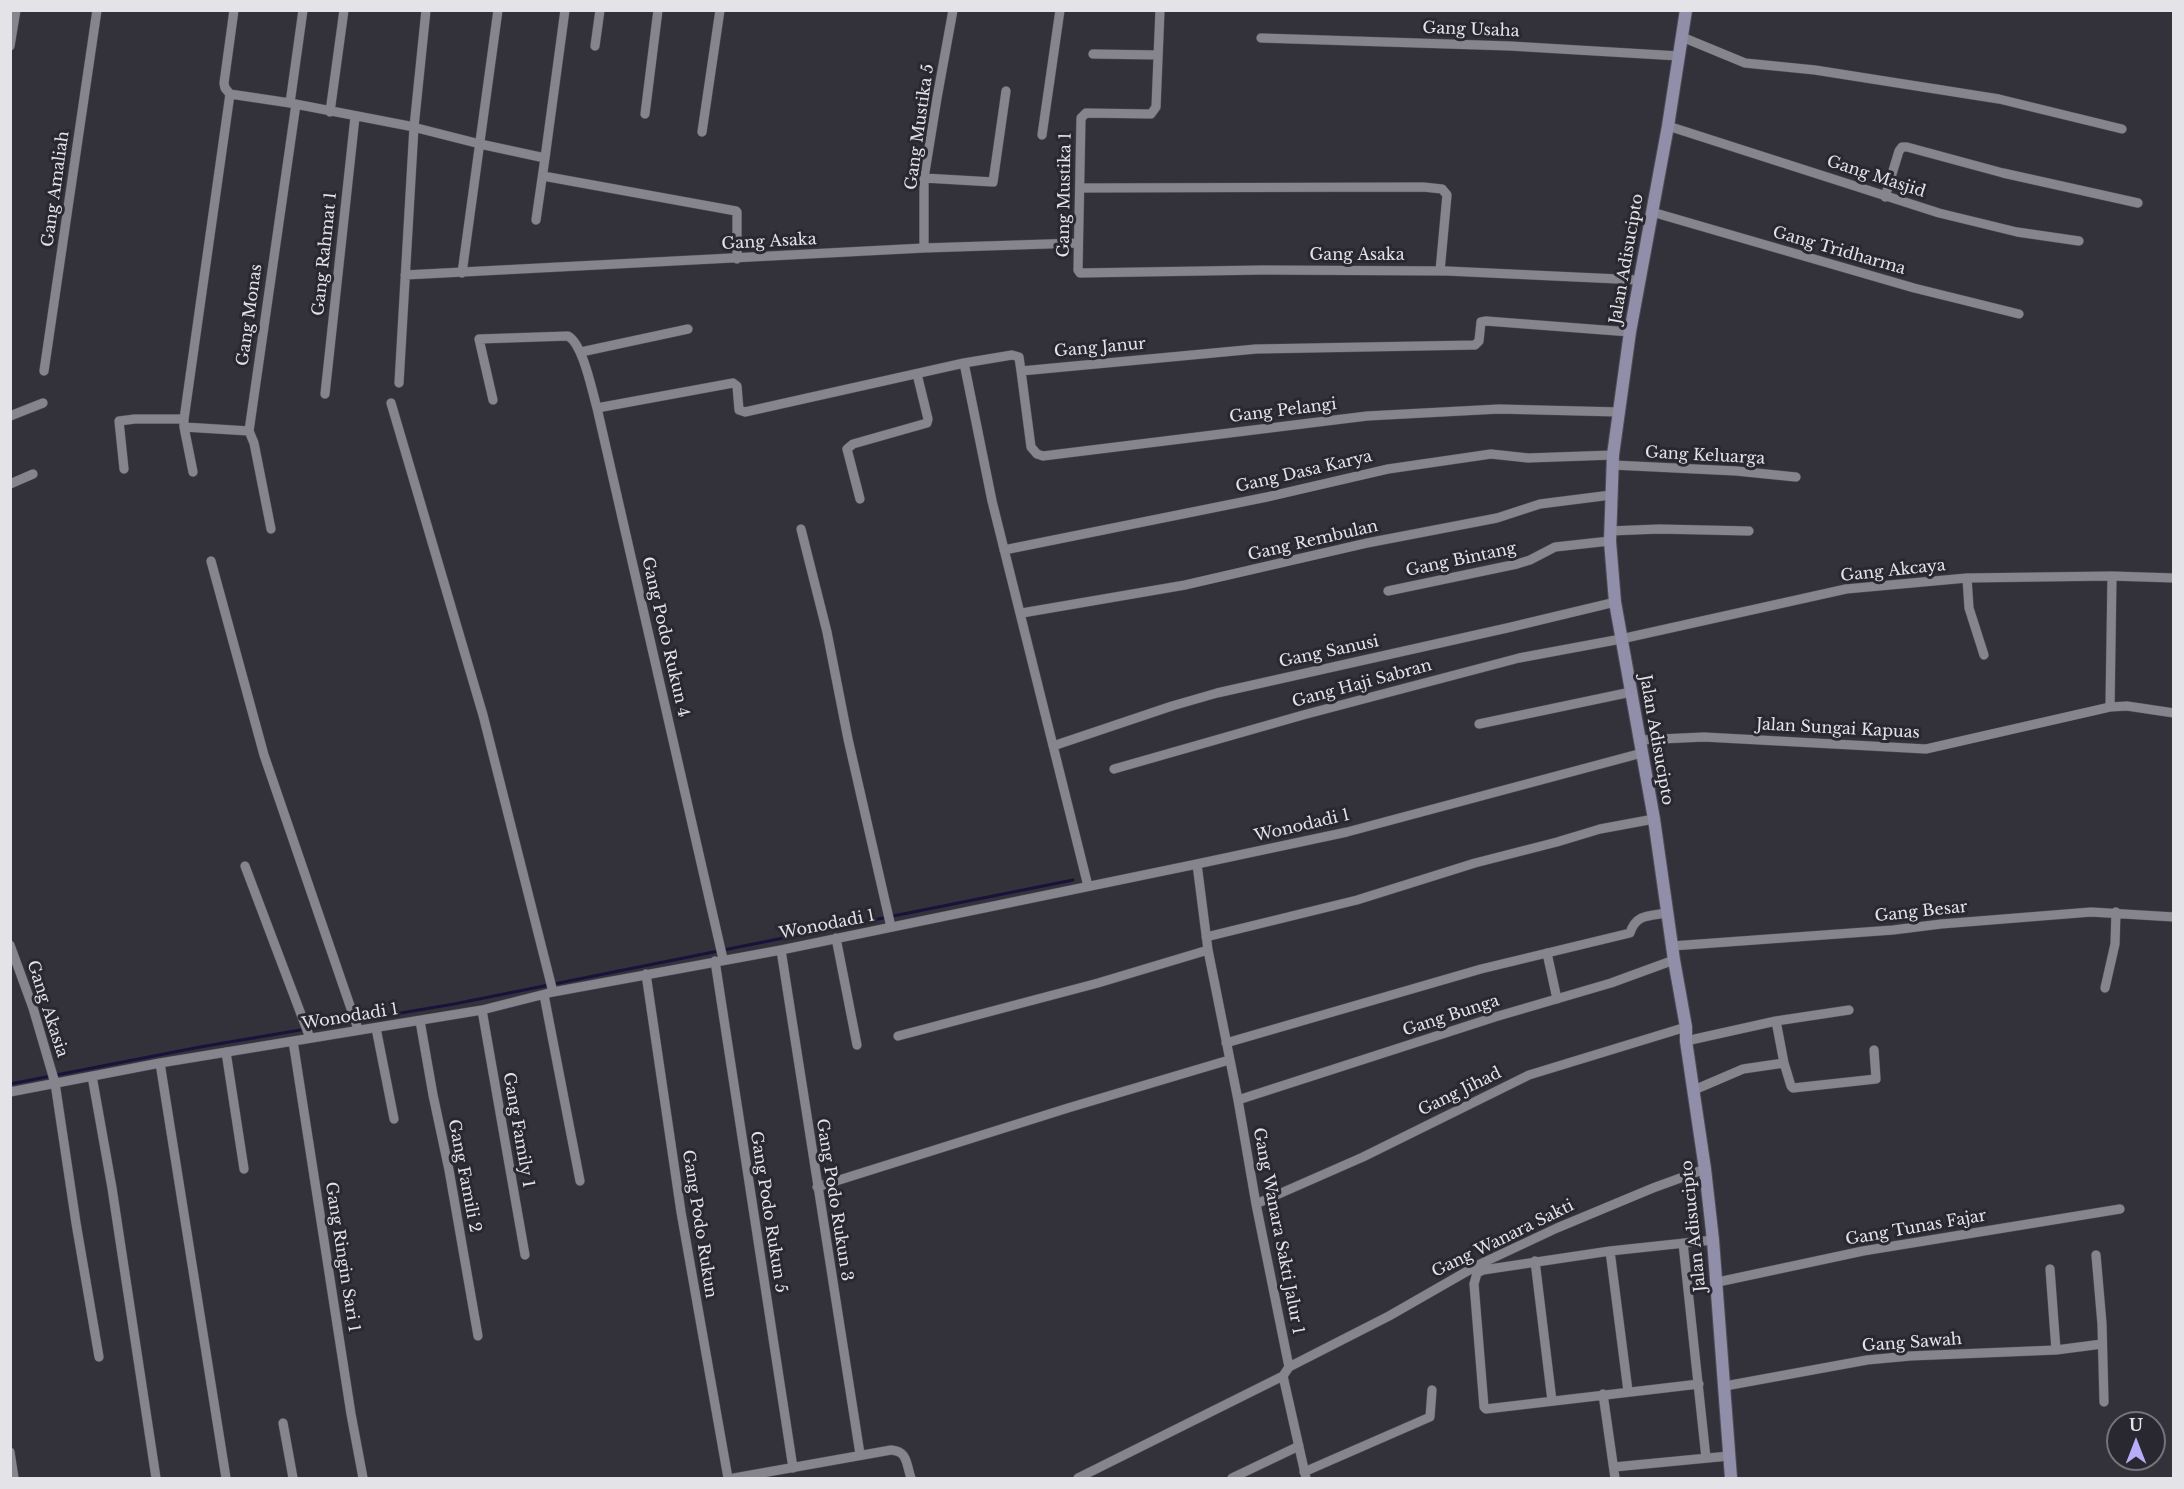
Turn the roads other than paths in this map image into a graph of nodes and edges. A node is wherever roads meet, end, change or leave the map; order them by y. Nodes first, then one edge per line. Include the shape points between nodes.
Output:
1 (16, 10) edge
2 (97, 10) edge
3 (234, 10) edge
4 (303, 10) edge
5 (344, 10) edge
6 (426, 10) edge
7 (498, 10) edge
8 (565, 10) edge
9 (600, 10) edge
10 (658, 10) edge
11 (720, 10) edge
12 (953, 10) edge
13 (1060, 10) edge
14 (1160, 10) edge
15 (1686, 10) edge
16 (1682, 37) junction
17 (1261, 38) dead end
18 (10, 46) edge
19 (595, 46) dead end
20 (1094, 54) dead end
21 (1158, 55) junction
22 (1679, 56) junction
23 (1006, 91) dead end
24 (230, 94) junction
25 (293, 104) junction
26 (330, 111) junction
27 (645, 114) dead end
28 (355, 117) junction
29 (1668, 126) junction
30 (414, 127) junction
31 (2122, 129) dead end
32 (702, 132) dead end
33 (1042, 135) dead end
34 (480, 144) junction
35 (546, 158) junction
36 (543, 176) junction
37 (924, 178) junction
38 (1080, 188) junction
39 (1885, 196) junction
40 (2138, 203) dead end
41 (1652, 212) junction
42 (536, 220) dead end
43 (2079, 241) dead end
44 (1078, 243) junction
45 (924, 248) junction
46 (737, 259) junction
47 (1078, 270) joint
48 (1440, 271) junction
49 (462, 273) junction
50 (405, 275) junction
51 (1639, 280) junction
52 (2019, 314) dead end
53 (688, 330) dead end
54 (1630, 332) junction
55 (580, 352) junction
56 (964, 363) junction
57 (44, 371) dead end
58 (1021, 371) junction
59 (917, 374) junction
60 (399, 383) dead end
61 (325, 394) dead end
62 (493, 400) dead end
63 (43, 403) dead end
64 (391, 403) dead end
65 (597, 408) junction
66 (1619, 412) junction
67 (10, 416) edge
68 (184, 423) junction
69 (249, 431) junction
70 (1613, 460) junction
71 (124, 469) dead end
72 (193, 472) dead end
73 (33, 474) dead end
74 (1796, 477) dead end
75 (10, 484) edge
76 (1611, 495) junction
77 (860, 499) dead end
78 (271, 529) dead end
79 (801, 530) dead end
80 (1749, 531) dead end
81 (1610, 536) junction
82 (1005, 550) junction
83 (212, 561) dead end
84 (2112, 576) junction
85 (1967, 578) junction
86 (2174, 578) edge
87 (1388, 591) dead end
88 (1615, 602) junction
89 (1022, 613) junction
90 (1621, 639) junction
91 (1984, 654) dead end
92 (1630, 692) junction
93 (2110, 707) junction
94 (2174, 712) edge
95 (1479, 724) dead end
96 (1639, 740) junction
97 (1053, 746) junction
98 (1642, 753) junction
99 (1114, 768) dead end
100 (1654, 819) junction
101 (1197, 864) junction
102 (244, 866) dead end
103 (1088, 886) junction
104 (2116, 912) junction
105 (1667, 913) junction
106 (2174, 917) edge
107 (891, 927) junction
108 (1206, 937) junction
109 (836, 938) junction
110 (10, 945) edge
111 (1672, 946) junction
112 (781, 950) junction
113 (1208, 950) junction
114 (1547, 952) junction
115 (720, 960) junction
116 (1674, 960) junction
117 (646, 974) junction
118 (2105, 988) dead end
119 (550, 993) junction
120 (1557, 999) junction
121 (482, 1010) junction
122 (1849, 1010) dead end
123 (420, 1021) junction
124 (1776, 1021) junction
125 (1686, 1027) junction
126 (376, 1028) junction
127 (358, 1029) junction
128 (308, 1033) junction
129 (898, 1036) dead end
130 (293, 1041) junction
131 (1686, 1041) junction
132 (1226, 1043) junction
133 (857, 1045) dead end
134 (1874, 1050) dead end
135 (226, 1052) junction
136 (1229, 1060) junction
137 (160, 1063) junction
138 (1784, 1063) junction
139 (92, 1076) junction
140 (55, 1083) junction
141 (1694, 1090) junction
142 (10, 1092) edge
143 (1238, 1100) junction
144 (394, 1119) dead end
145 (244, 1169) dead end
146 (1706, 1169) junction
147 (580, 1181) dead end
148 (817, 1187) junction
149 (1256, 1204) junction
150 (2120, 1209) dead end
151 (1713, 1240) junction
152 (1683, 1243) junction
153 (1610, 1251) junction
154 (525, 1255) dead end
155 (2096, 1255) dead end
156 (1535, 1262) junction
157 (2050, 1269) dead end
158 (1718, 1282) junction
159 (478, 1336) dead end
160 (2102, 1344) junction
161 (2056, 1350) junction
162 (99, 1357) dead end
163 (1289, 1367) junction
164 (1283, 1376) junction
165 (1699, 1384) junction
166 (1725, 1386) junction
167 (1432, 1390) dead end
168 (1628, 1391) junction
169 (1603, 1394) junction
170 (1552, 1401) junction
171 (2104, 1402) dead end
172 (283, 1423) dead end
173 (1299, 1446) junction
174 (10, 1452) edge
175 (860, 1454) junction
176 (1729, 1456) junction
177 (1706, 1458) junction
178 (1614, 1467) junction
179 (794, 1468) junction
180 (1305, 1475) edge
181 (14, 1479) edge
182 (156, 1479) edge
183 (226, 1479) edge
184 (293, 1479) edge
185 (363, 1479) edge
186 (728, 1479) edge
187 (734, 1479) edge
188 (910, 1479) edge
189 (1078, 1479) edge
190 (1232, 1479) edge
191 (1615, 1479) edge
192 (1731, 1479) edge

1 - 18 street
2 - 57 street, Gang Amaliah
3 - 24 street via 224,84
4 - 25 street, Gang Monas
5 - 26 street
6 - 30 street
7 - 34 street
8 - 35 street
9 - 19 street
10 - 27 street
11 - 32 street
12 - 37 street, Gang Mustika 5
13 - 33 street
14 - 21 street, Gang Mustika 1
15 - 16 main road, Jalan Adisucipto
16 - 22 main road, Jalan Adisucipto
16 - 31 street via 1744,63 1999,99
17 - 22 street, Gang Usaha via 1509,45
20 - 21 street
21 - 38 street, Gang Mustika 1 via 1156,107 1151,114 1083,114
22 - 29 main road, Jalan Adisucipto
23 - 37 street via 993,182
24 - 25 street
24 - 68 street
25 - 26 street
25 - 69 street, Gang Monas
26 - 28 street
28 - 30 street
28 - 61 street, Gang Rahmat 1
29 - 39 street, Gang Masjid
29 - 41 main road, Jalan Adisucipto
30 - 34 street
30 - 50 street
34 - 35 street
34 - 49 street
35 - 36 street
36 - 42 street
36 - 46 street via 736,211
37 - 45 street, Gang Mustika 5
38 - 44 street, Gang Mustika 1
38 - 48 street via 1438,188 1447,195
39 - 40 street via 1899,151 1907,147 2002,174
39 - 43 street, Gang Masjid via 1988,226
41 - 51 main road, Jalan Adisucipto
41 - 52 street, Gang Tridharma via 1914,288
44 - 45 street, Gang Asaka
44 - 47 street, Gang Mustika 1
45 - 46 street, Gang Asaka
46 - 49 street, Gang Asaka
47 - 48 street, Gang Asaka via 1083,274
48 - 51 street, Gang Asaka
49 - 50 street, Gang Asaka
50 - 60 street
51 - 54 main road, Jalan Adisucipto
53 - 55 street
54 - 58 street, Gang Janur via 1486,321 1481,322 1475,345 1256,349
54 - 66 main road, Jalan Adisucipto
55 - 62 street via 568,336 479,339
55 - 65 street, Gang Podo Rukun 4
56 - 58 street via 1016,356
56 - 59 street
56 - 82 street
58 - 66 street, Gang Pelangi via 1031,447 1043,456 1367,416 1499,409
59 - 65 street via 744,412 740,410 737,386 733,383
59 - 77 street via 927,423 853,444 848,449
63 - 67 street
64 - 119 street via 483,715
65 - 115 street, Gang Podo Rukun 4
66 - 70 main road, Jalan Adisucipto
68 - 69 street
68 - 71 street via 119,421
68 - 72 street
69 - 78 street, Gang Monas
70 - 74 street, Gang Keluarga
70 - 76 main road, Jalan Adisucipto
70 - 82 street, Gang Dasa Karya via 1491,454 1388,469
73 - 75 street
76 - 81 main road, Jalan Adisucipto
76 - 89 street, Gang Rembulan via 1540,504 1497,518 1366,543 1185,585
79 - 107 street
80 - 81 street, Gang Bintang via 1659,529
81 - 87 street, Gang Bintang via 1555,547 1530,560
81 - 88 main road, Jalan Adisucipto
82 - 89 street
83 - 127 street via 264,755
84 - 85 street, Gang Akcaya
84 - 86 street, Gang Akcaya
84 - 93 street
85 - 90 street, Gang Akcaya via 1846,589
85 - 91 street via 1969,608
88 - 90 main road, Jalan Adisucipto
88 - 97 street, Gang Sanusi via 1217,693
89 - 97 street
90 - 92 main road, Jalan Adisucipto
90 - 99 street, Gang Haji Sabran via 1519,658
92 - 95 street
92 - 96 main road, Jalan Adisucipto
93 - 94 street, Jalan Sungai Kapuas
93 - 96 street, Jalan Sungai Kapuas via 1926,749 1704,737
96 - 98 main road, Jalan Adisucipto
97 - 103 street
98 - 100 main road, Jalan Adisucipto
98 - 101 street, Wonodadi 1 via 1347,832
100 - 105 main road, Jalan Adisucipto
100 - 108 street via 1600,829 1361,899
101 - 103 street, Wonodadi 1
101 - 108 street, Gang Wanara Sakti Jalur 1
102 - 128 street
103 - 107 street, Wonodadi 1
104 - 106 street, Gang Besar
104 - 111 street, Gang Besar
104 - 118 street via 2115,944
105 - 111 main road, Jalan Adisucipto
105 - 114 street via 1640,918 1630,933
107 - 109 street, Wonodadi 1
108 - 113 street, Gang Wanara Sakti Jalur 1
109 - 112 street, Wonodadi 1
109 - 133 street
110 - 140 street, Gang Akasia
111 - 116 main road, Jalan Adisucipto
112 - 115 street, Wonodadi 1
112 - 148 street, Gang Podo Rukun 3
113 - 129 street
113 - 132 street, Gang Wanara Sakti Jalur 1
114 - 120 street
114 - 132 street
115 - 117 street, Wonodadi 1
115 - 179 street, Gang Podo Rukun 5
116 - 120 street, Gang Bunga
116 - 125 main road, Jalan Adisucipto
117 - 119 street, Wonodadi 1
117 - 186 street, Gang Podo Rukun via 681,1212
119 - 121 street, Wonodadi 1
119 - 147 street
120 - 143 street, Gang Bunga
121 - 123 street, Wonodadi 1
121 - 154 street, Gang Family 1
122 - 124 street
123 - 126 street, Wonodadi 1
123 - 159 street, Gang Famili 2
124 - 131 street
124 - 138 street
125 - 131 main road, Jalan Adisucipto
125 - 149 street, Gang Jihad via 1529,1075 1363,1157
126 - 127 street, Wonodadi 1
126 - 144 street
127 - 128 street, Wonodadi 1
128 - 130 street, Wonodadi 1
130 - 135 street, Wonodadi 1
130 - 185 street, Gang Ringin Sari 1
131 - 141 main road, Jalan Adisucipto
132 - 136 street, Gang Wanara Sakti Jalur 1
134 - 138 street via 1876,1079 1793,1088
135 - 137 street, Wonodadi 1
135 - 145 street
136 - 143 street, Gang Wanara Sakti Jalur 1
136 - 148 street
137 - 139 street, Wonodadi 1
137 - 183 street
138 - 141 street via 1743,1069
139 - 140 street, Wonodadi 1
139 - 182 street
140 - 142 street, Wonodadi 1
140 - 162 street, Gang Akasia
141 - 146 main road, Jalan Adisucipto
143 - 149 street, Gang Wanara Sakti Jalur 1
146 - 151 main road, Jalan Adisucipto
146 - 163 street, Gang Wanara Sakti via 1478,1264 1389,1316
148 - 175 street, Gang Podo Rukun 3
149 - 163 street, Gang Wanara Sakti Jalur 1
150 - 158 street, Gang Tunas Fajar via 1863,1251
151 - 152 street
151 - 158 main road, Jalan Adisucipto
152 - 153 street
152 - 165 street
153 - 156 street
153 - 168 street
155 - 160 street
156 - 170 street
156 - 170 street via 1479,1271 1475,1278 1484,1407
157 - 161 street
158 - 166 main road, Jalan Adisucipto
160 - 161 street, Gang Sawah
160 - 171 street
161 - 166 street, Gang Sawah via 1867,1360
163 - 164 street
164 - 173 street
164 - 189 street
165 - 168 street
165 - 177 street
166 - 176 main road, Jalan Adisucipto
167 - 180 street via 1430,1418
168 - 169 street
169 - 170 street
169 - 178 street
172 - 184 street
173 - 180 street
173 - 190 street
174 - 181 street
175 - 179 street
175 - 188 street via 900,1451
176 - 177 street
176 - 192 main road, Jalan Adisucipto
177 - 178 street
178 - 191 street
179 - 187 street

